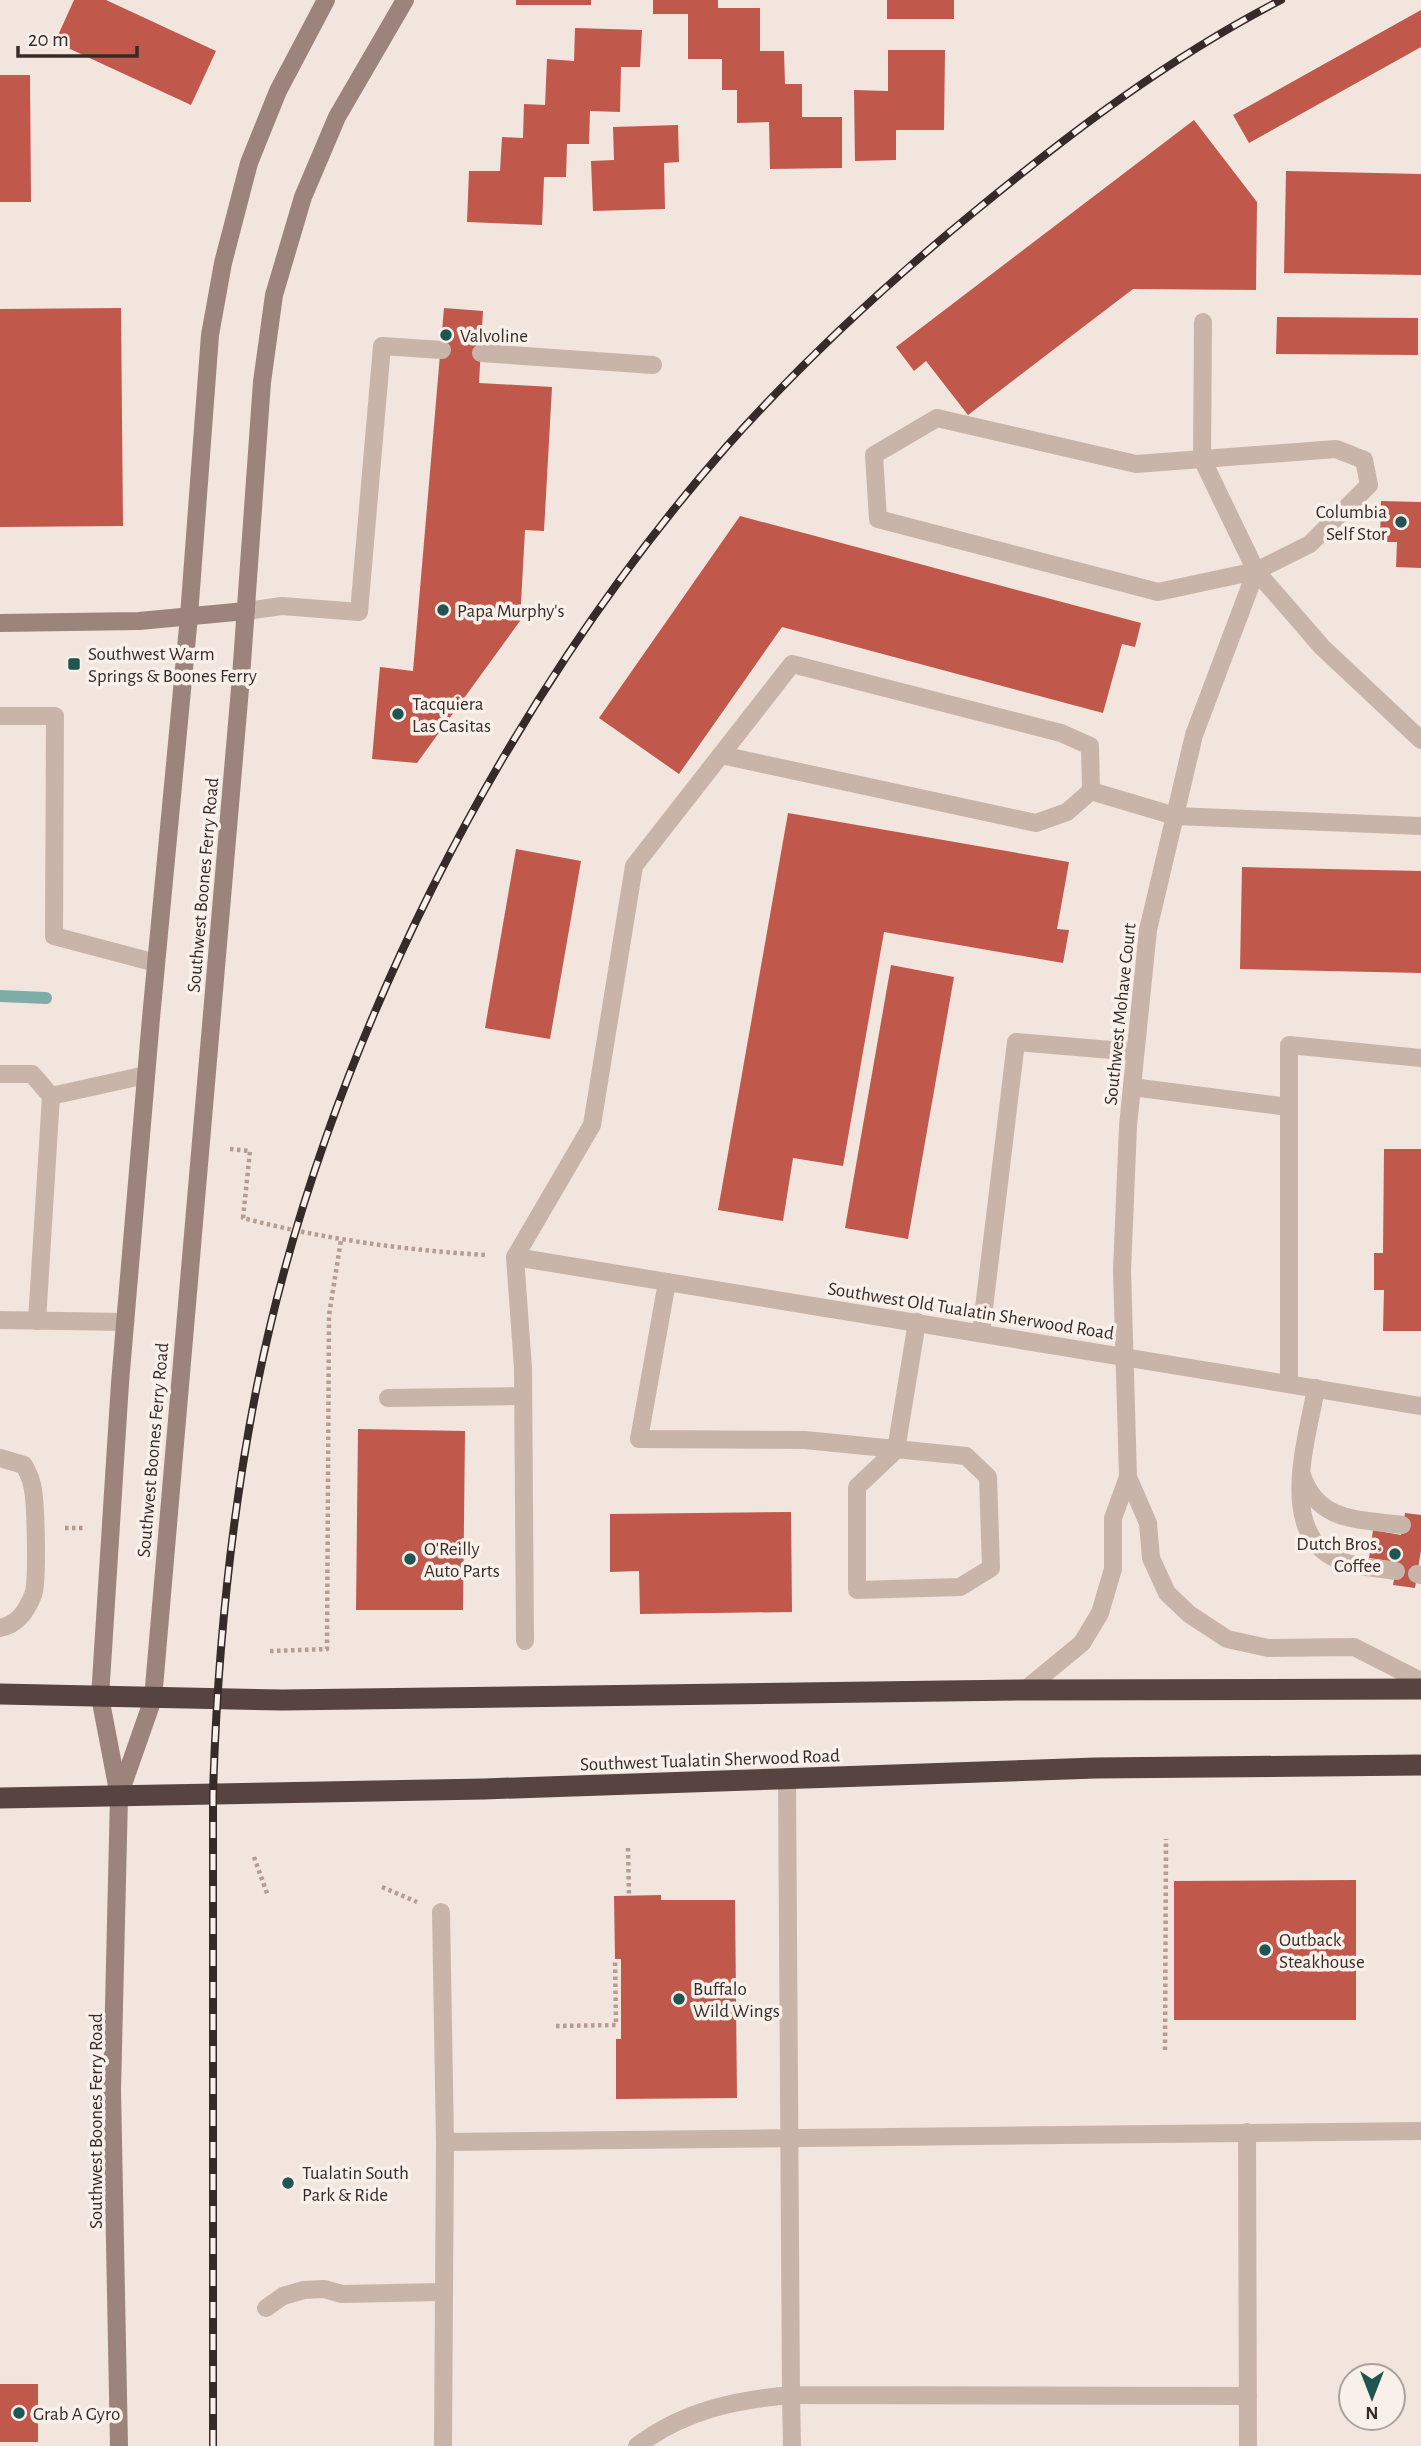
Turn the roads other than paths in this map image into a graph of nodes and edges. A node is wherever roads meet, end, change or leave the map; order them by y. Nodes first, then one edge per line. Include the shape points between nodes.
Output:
1 (327, 0) edge
2 (405, 0) edge
3 (1203, 321) dead end
4 (442, 350) dead end
5 (481, 352) dead end
6 (653, 365) dead end
7 (1202, 459) junction
8 (1256, 571) junction
9 (246, 611) junction
10 (189, 616) junction
11 (0, 623) edge
12 (0, 716) edge
13 (1421, 740) edge
14 (721, 755) junction
15 (1091, 791) junction
16 (1175, 816) junction
17 (1421, 826) edge
18 (156, 963) junction
19 (1135, 1052) junction
20 (1421, 1058) edge
21 (0, 1074) edge
22 (146, 1075) junction
23 (1132, 1087) junction
24 (51, 1097) junction
25 (1289, 1107) junction
26 (515, 1257) junction
27 (667, 1282) junction
28 (0, 1320) edge
29 (37, 1321) junction
30 (125, 1322) junction
31 (917, 1322) junction
32 (981, 1333) junction
33 (1126, 1357) junction
34 (1289, 1384) junction
35 (1316, 1388) junction
36 (523, 1396) junction
37 (388, 1398) dead end
38 (1421, 1406) edge
39 (896, 1450) junction
40 (0, 1458) edge
41 (1302, 1475) junction
42 (1129, 1477) junction
43 (1402, 1525) dead end
44 (1395, 1571) dead end
45 (0, 1628) edge
46 (525, 1641) dead end
47 (1421, 1681) edge
48 (1421, 1689) edge
49 (1025, 1690) junction
50 (0, 1694) edge
51 (100, 1697) junction
52 (153, 1699) junction
53 (1421, 1765) edge
54 (787, 1780) junction
55 (119, 1796) junction
56 (0, 1798) edge
57 (441, 1912) road end
58 (1421, 2131) edge
59 (1247, 2132) junction
60 (791, 2137) junction
61 (445, 2141) junction
62 (442, 2292) junction
63 (266, 2308) dead end
64 (791, 2395) junction
65 (1248, 2396) junction
66 (119, 2446) edge
67 (443, 2446) edge
68 (636, 2446) edge
69 (792, 2446) edge
70 (1248, 2446) edge

1 - 10 main road, Southwest Boones Ferry Road via 263,127 223,263 209,346
2 - 9 main road, Southwest Boones Ferry Road via 337,117 303,197 275,295 262,382
3 - 7 street
4 - 9 street via 382,346 359,612 282,606
5 - 6 street
7 - 8 street
7 - 8 street via 1336,449 1364,460 1368,485 1310,544
7 - 8 street via 1136,464 937,418 874,455 878,519 1158,592
8 - 13 street via 1322,647
8 - 16 street, Southwest Mohave Court via 1194,735
9 - 10 main road
9 - 52 main road, Southwest Boones Ferry Road
10 - 11 main road
10 - 18 main road, Southwest Boones Ferry Road
12 - 18 street via 55,716 54,936
14 - 15 street via 1036,823 1067,812
14 - 15 street via 792,664 1061,733 1090,746
14 - 26 street via 634,866 592,1125
15 - 16 street
16 - 17 street
16 - 19 street, Southwest Mohave Court via 1147,930
18 - 22 main road, Southwest Boones Ferry Road
19 - 23 street, Southwest Mohave Court
19 - 32 street via 1016,1042
20 - 25 street via 1289,1045
21 - 24 street via 32,1074
22 - 24 street
22 - 30 main road, Southwest Boones Ferry Road
23 - 25 street
23 - 33 street, Southwest Mohave Court via 1122,1270
24 - 29 street
25 - 34 street
26 - 27 street, Southwest Old Tualatin Sherwood Road
26 - 36 street
27 - 31 street, Southwest Old Tualatin Sherwood Road
27 - 39 street via 639,1439 805,1440
28 - 29 street
29 - 30 street
30 - 51 main road, Southwest Boones Ferry Road
31 - 32 street, Southwest Old Tualatin Sherwood Road
31 - 39 street
32 - 33 street, Southwest Old Tualatin Sherwood Road
33 - 34 street, Southwest Old Tualatin Sherwood Road
33 - 42 street, Southwest Mohave Court
34 - 35 street, Southwest Old Tualatin Sherwood Road
35 - 38 street, Southwest Old Tualatin Sherwood Road
35 - 41 street
36 - 37 street
36 - 46 street
39 - 39 street via 966,1456 988,1477 991,1568 960,1587 857,1590 857,1487
40 - 45 street via 24,1465 33,1487 34,1529 34,1592 13,1625
41 - 43 street via 1314,1500 1336,1515
41 - 44 street via 1298,1504 1314,1541 1346,1563
42 - 47 street, Southwest Mohave Court via 1149,1523 1151,1558 1167,1593 1189,1614 1227,1639 1268,1648 1354,1647
42 - 49 street, Southwest Mohave Court via 1113,1518 1113,1569 1100,1613 1082,1643
48 - 49 highway
49 - 52 highway
50 - 51 highway
51 - 52 highway
51 - 55 main road, Southwest Boones Ferry Road
52 - 55 main road, Southwest Boones Ferry Road
53 - 54 highway, Southwest Tualatin Sherwood Road via 1096,1768
54 - 55 highway, Southwest Tualatin Sherwood Road
54 - 60 street
55 - 56 highway, Southwest Tualatin Sherwood Road
55 - 66 main road, Southwest Boones Ferry Road via 112,2090
57 - 61 street
58 - 59 street
59 - 60 street
59 - 65 street
60 - 61 street
60 - 64 street
61 - 62 street
62 - 63 street via 304,2290 283,2296
62 - 67 street
64 - 65 street
64 - 68 street via 710,2407 665,2425
64 - 69 street
65 - 70 street

